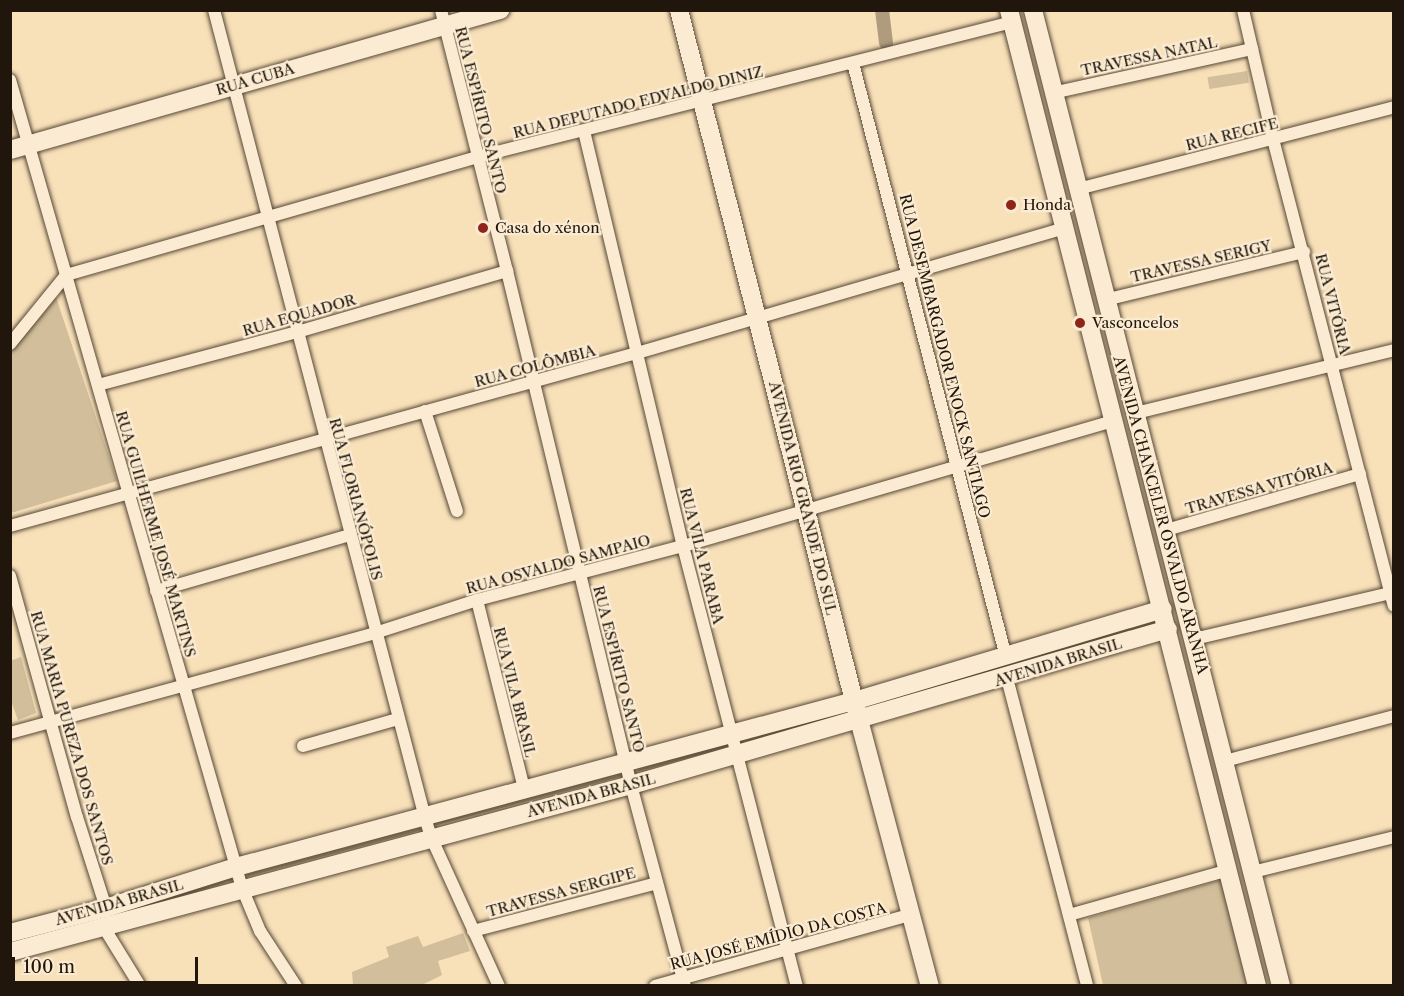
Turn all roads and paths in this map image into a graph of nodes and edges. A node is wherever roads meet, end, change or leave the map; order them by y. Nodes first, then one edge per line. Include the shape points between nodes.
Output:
1 (214, 10) edge
2 (500, 10) edge
3 (679, 10) edge
4 (1033, 10) edge
5 (1243, 10) edge
6 (1010, 16) edge
7 (442, 18) edge
8 (1252, 49) junction
9 (853, 63) junction
10 (10, 80) edge
11 (233, 85) junction
12 (1052, 93) junction
13 (702, 102) junction
14 (1394, 107) edge
15 (584, 131) junction
16 (1273, 139) junction
17 (29, 144) junction
18 (10, 150) edge
19 (477, 158) junction
20 (1078, 189) junction
21 (268, 218) junction
22 (1065, 228) junction
23 (1304, 252) junction
24 (507, 271) junction
25 (66, 275) junction
26 (909, 275) junction
27 (1105, 300) junction
28 (757, 319) junction
29 (297, 332) junction
30 (10, 344) edge
31 (1394, 350) edge
32 (637, 353) junction
33 (1332, 363) junction
34 (533, 381) junction
35 (98, 385) junction
36 (425, 411) junction
37 (1136, 413) junction
38 (1113, 422) junction
39 (325, 439) junction
40 (958, 467) junction
41 (1360, 474) junction
42 (128, 494) junction
43 (806, 510) junction
44 (457, 512) dead end
45 (10, 526) edge
46 (1166, 530) junction
47 (350, 535) junction
48 (683, 546) junction
49 (580, 572) junction
50 (10, 576) edge
51 (156, 591) junction
52 (1392, 592) edge
53 (477, 600) junction
54 (1394, 606) edge
55 (1163, 609) junction
56 (1168, 629) junction
57 (375, 633) junction
58 (1194, 639) junction
59 (1006, 657) junction
60 (1006, 678) junction
61 (183, 685) junction
62 (854, 701) junction
63 (1394, 716) edge
64 (398, 719) junction
65 (859, 719) junction
66 (51, 722) junction
67 (10, 733) edge
68 (731, 734) junction
69 (303, 746) dead end
70 (736, 753) junction
71 (1224, 761) junction
72 (627, 764) junction
73 (631, 785) junction
74 (525, 792) junction
75 (425, 818) junction
76 (431, 837) junction
77 (1394, 837) edge
78 (236, 867) junction
79 (1229, 870) junction
80 (1253, 872) junction
81 (657, 882) junction
82 (242, 888) junction
83 (909, 915) junction
84 (1069, 915) junction
85 (104, 917) junction
86 (473, 931) junction
87 (10, 933) edge
88 (788, 949) junction
89 (10, 952) edge
90 (684, 982) edge
91 (140, 986) edge
92 (296, 986) edge
93 (499, 986) edge
94 (656, 986) edge
95 (797, 986) edge
96 (930, 986) edge
97 (1087, 986) edge
98 (1257, 986) edge
99 (1281, 986) edge

1 - 11 street, RUA FLORIANÓPOLIS
2 - 7 street, RUA CUBA
3 - 13 street, AVENIDA RIO GRANDE DO SUL
4 - 12 street, AVENIDA CHANCELER OSVALDO ARANHA
5 - 8 street, RUA VITÓRIA
6 - 9 street, RUA DEPUTADO EDVALDO DINIZ
6 - 22 street, AVENIDA CHANCELER OSVALDO ARANHA
7 - 11 street, RUA CUBA
7 - 19 street, RUA ESPÍRITO SANTO
8 - 12 street, TRAVESSA NATAL
8 - 16 street, RUA VITÓRIA
9 - 13 street, RUA DEPUTADO EDVALDO DINIZ
9 - 26 street, RUA DESEMBARGADOR ENOCK SANTIAGO
10 - 17 street, RUA GUILHERME JOSÉ MARTINS
11 - 17 street, RUA CUBA
11 - 21 street, RUA FLORIANÓPOLIS
12 - 20 street, AVENIDA CHANCELER OSVALDO ARANHA
13 - 15 street, RUA DEPUTADO EDVALDO DINIZ
13 - 28 street, AVENIDA RIO GRANDE DO SUL
14 - 16 street, RUA RECIFE
15 - 19 street, RUA DEPUTADO EDVALDO DINIZ
15 - 32 street, RUA VILA PARABA
16 - 20 street, RUA RECIFE
16 - 23 street, RUA VITÓRIA
17 - 18 street, RUA CUBA
17 - 25 street, RUA GUILHERME JOSÉ MARTINS
19 - 21 street, RUA DEPUTADO EDVALDO DINIZ
19 - 24 street, RUA ESPÍRITO SANTO
20 - 27 street, AVENIDA CHANCELER OSVALDO ARANHA
21 - 25 street, RUA DEPUTADO EDVALDO DINIZ
21 - 29 street, RUA FLORIANÓPOLIS
22 - 26 street, RUA COLÔMBIA
22 - 38 street, AVENIDA CHANCELER OSVALDO ARANHA
23 - 27 street, TRAVESSA SERIGY
23 - 33 street, RUA VITÓRIA
24 - 29 street, RUA EQUADOR
24 - 34 street, RUA ESPÍRITO SANTO
25 - 30 street
25 - 35 street, RUA GUILHERME JOSÉ MARTINS
26 - 28 street, RUA COLÔMBIA
26 - 40 street, RUA DESEMBARGADOR ENOCK SANTIAGO
27 - 37 street, AVENIDA CHANCELER OSVALDO ARANHA
28 - 32 street, RUA COLÔMBIA
28 - 43 street, AVENIDA RIO GRANDE DO SUL
29 - 35 street, RUA EQUADOR
29 - 39 street, RUA FLORIANÓPOLIS
31 - 33 street
32 - 34 street, RUA COLÔMBIA
32 - 48 street, RUA VILA PARABA
33 - 37 street
33 - 41 street, RUA VITÓRIA
34 - 36 street, RUA COLÔMBIA
34 - 49 street, RUA ESPÍRITO SANTO
35 - 42 street, RUA GUILHERME JOSÉ MARTINS
36 - 39 street, RUA COLÔMBIA
36 - 44 street
37 - 46 street, AVENIDA CHANCELER OSVALDO ARANHA
38 - 40 street, RUA OSVALDO SAMPAIO
38 - 55 street, AVENIDA CHANCELER OSVALDO ARANHA
39 - 42 street, RUA COLÔMBIA
39 - 47 street, RUA FLORIANÓPOLIS
40 - 43 street, RUA OSVALDO SAMPAIO
40 - 59 street, RUA DESEMBARGADOR ENOCK SANTIAGO
41 - 46 street, TRAVESSA VITÓRIA
41 - 52 street, RUA VITÓRIA
42 - 45 street, RUA COLÔMBIA
42 - 51 street, RUA GUILHERME JOSÉ MARTINS
43 - 48 street, RUA OSVALDO SAMPAIO
43 - 62 street, AVENIDA RIO GRANDE DO SUL
46 - 58 street, AVENIDA CHANCELER OSVALDO ARANHA
47 - 51 street
47 - 57 street, RUA FLORIANÓPOLIS
48 - 49 street, RUA OSVALDO SAMPAIO
48 - 68 street, RUA VILA PARABA
49 - 53 street, RUA OSVALDO SAMPAIO
49 - 72 street, RUA ESPÍRITO SANTO
50 - 66 street, RUA MARIA PUREZA DOS SANTOS
51 - 61 street, RUA GUILHERME JOSÉ MARTINS
52 - 54 street, RUA VITÓRIA
52 - 58 street
53 - 57 street, RUA OSVALDO SAMPAIO
53 - 74 street, RUA VILA BRASIL
55 - 56 street, AVENIDA CHANCELER OSVALDO ARANHA
55 - 59 street, AVENIDA BRASIL
56 - 60 street, AVENIDA BRASIL
56 - 79 street, AVENIDA CHANCELER OSVALDO ARANHA
57 - 61 street, RUA OSVALDO SAMPAIO
57 - 64 street, RUA FLORIANÓPOLIS
58 - 71 street, AVENIDA CHANCELER OSVALDO ARANHA
59 - 62 street, AVENIDA BRASIL
60 - 65 street, AVENIDA BRASIL
60 - 84 street
61 - 66 street, RUA OSVALDO SAMPAIO
61 - 78 street, RUA GUILHERME JOSÉ MARTINS
62 - 65 street, AVENIDA RIO GRANDE DO SUL
62 - 68 street, AVENIDA BRASIL
63 - 71 street
64 - 69 street
64 - 75 street, RUA FLORIANÓPOLIS
65 - 70 street, AVENIDA BRASIL
65 - 83 street, AVENIDA RIO GRANDE DO SUL
66 - 67 street, RUA OSVALDO SAMPAIO
66 - 85 street, RUA MARIA PUREZA DOS SANTOS
68 - 70 street, RUA VILA PARABA
68 - 72 street, AVENIDA BRASIL
70 - 73 street, AVENIDA BRASIL
70 - 88 street, RUA VILA PARABA
71 - 80 street, AVENIDA CHANCELER OSVALDO ARANHA
72 - 73 street, RUA ESPÍRITO SANTO
72 - 74 street, AVENIDA BRASIL
73 - 76 street, AVENIDA BRASIL
73 - 81 street, RUA ESPÍRITO SANTO
74 - 75 street, AVENIDA BRASIL
75 - 76 street, RUA FLORIANÓPOLIS
75 - 78 street, AVENIDA BRASIL
76 - 82 street, AVENIDA BRASIL
76 - 86 street, RUA FLORIANÓPOLIS
77 - 80 street
78 - 82 street, RUA GUILHERME JOSÉ MARTINS
78 - 85 street, AVENIDA BRASIL
79 - 84 street
79 - 98 street, AVENIDA CHANCELER OSVALDO ARANHA
80 - 99 street, AVENIDA CHANCELER OSVALDO ARANHA
81 - 86 street, TRAVESSA SERGIPE
81 - 90 street, RUA ESPÍRITO SANTO
82 - 85 street, AVENIDA BRASIL
82 - 92 street, RUA GUILHERME JOSÉ MARTINS via 260,931
83 - 88 street, RUA JOSÉ EMÍDIO DA COSTA
83 - 96 street, AVENIDA RIO GRANDE DO SUL
84 - 97 street
85 - 87 street, AVENIDA BRASIL
85 - 89 street, AVENIDA BRASIL
85 - 91 street, RUA MARIA PUREZA DOS SANTOS
86 - 93 street, RUA FLORIANÓPOLIS
88 - 90 street, RUA JOSÉ EMÍDIO DA COSTA
88 - 95 street, RUA VILA PARABA
90 - 94 street, RUA JOSÉ EMÍDIO DA COSTA

